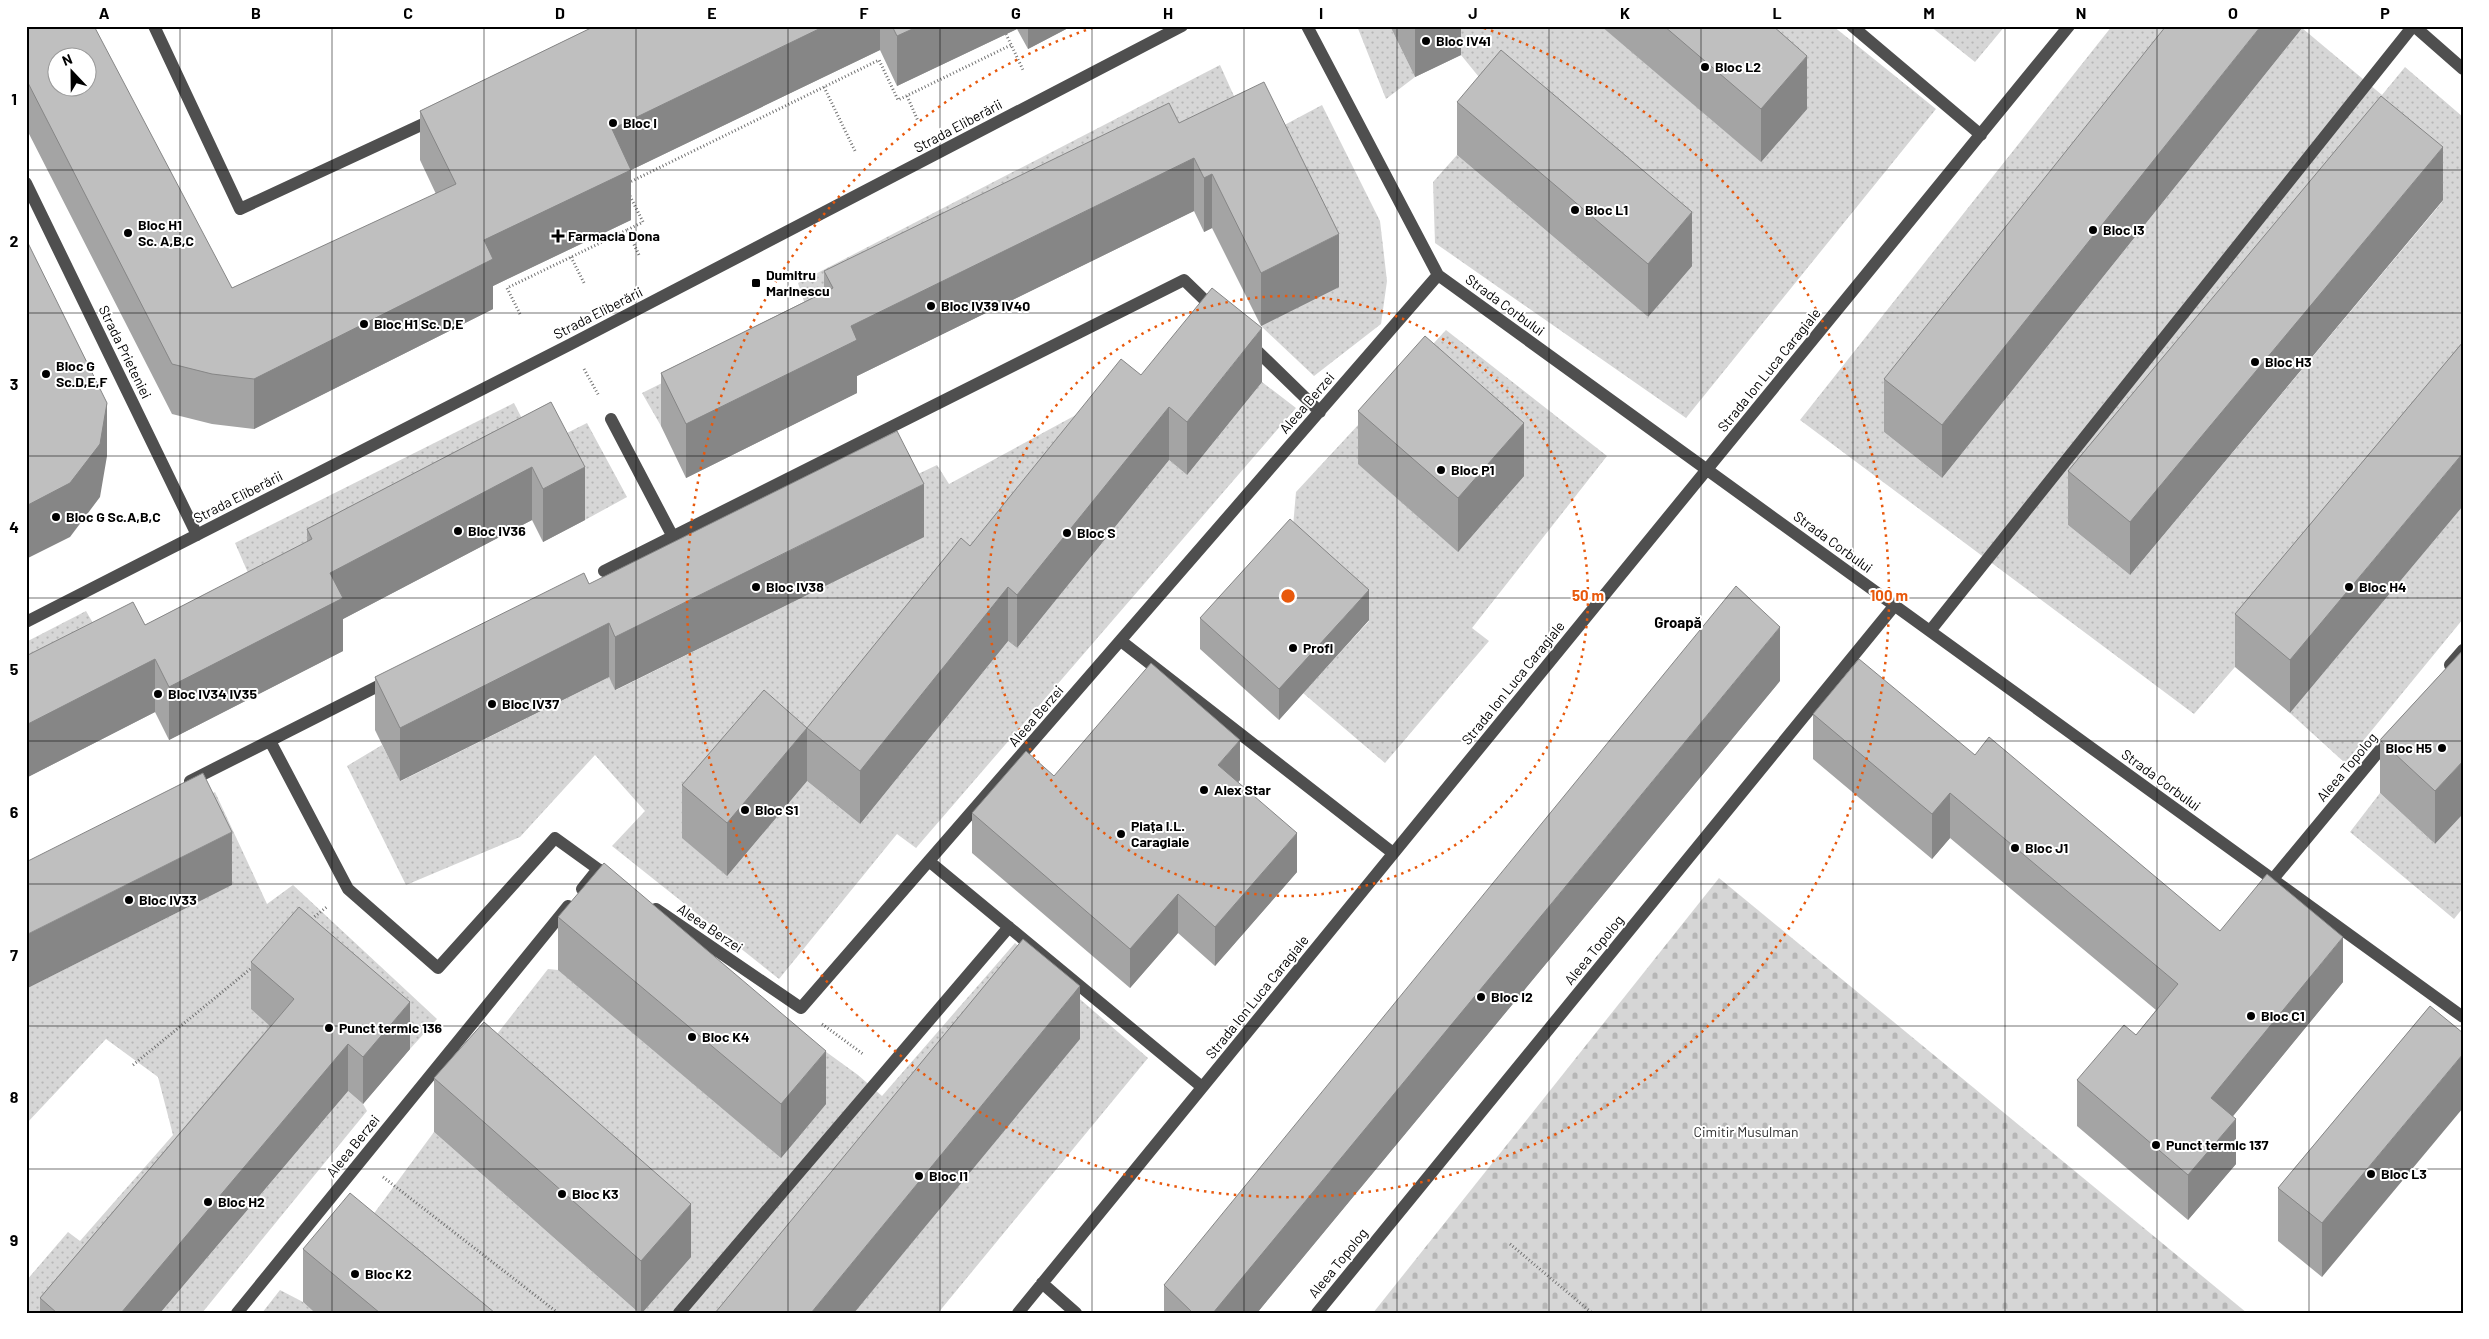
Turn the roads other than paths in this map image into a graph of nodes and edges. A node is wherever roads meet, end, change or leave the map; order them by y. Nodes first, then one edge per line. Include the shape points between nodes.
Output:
1 (154, 26) edge
2 (1182, 26) edge
3 (1307, 26) edge
4 (1852, 26) edge
5 (2070, 26) edge
6 (2414, 26) edge
7 (2463, 69) edge
8 (447, 113) edge
9 (1981, 135) junction
10 (26, 183) edge
11 (1438, 275) junction
12 (1227, 322) edge
13 (1241, 335) edge
14 (1320, 412) junction
15 (611, 419) road end
16 (1707, 470) junction
17 (196, 535) junction
18 (673, 537) junction
19 (604, 571) dead end
20 (1895, 606) junction
21 (26, 622) edge
22 (1930, 631) junction
23 (1120, 641) junction
24 (2463, 650) edge
25 (2444, 673) edge
26 (402, 674) edge
27 (2400, 726) edge
28 (270, 741) junction
29 (174, 789) edge
30 (1393, 853) junction
31 (930, 862) junction
32 (598, 870) junction
33 (2273, 879) junction
34 (622, 886) edge
35 (647, 903) edge
36 (1008, 927) junction
37 (2463, 1017) edge
38 (1202, 1087) junction
39 (1042, 1283) junction
40 (237, 1313) edge
41 (678, 1313) edge
42 (1018, 1313) edge
43 (1076, 1313) edge
44 (1317, 1313) edge

1 - 8 street via 240,209
2 - 17 street, Strada Eliberării
3 - 11 street, Strada Corbului
4 - 9 street
5 - 9 street, Strada Ion Luca Caragiale
6 - 7 street
6 - 22 street
9 - 16 street, Strada Ion Luca Caragiale
10 - 17 street, Strada Prieteniei
11 - 14 street, Aleea Berzei
11 - 16 street, Strada Corbului
12 - 18 street via 1184,280
13 - 14 street
14 - 23 street, Aleea Berzei
15 - 18 street
16 - 20 street, Strada Corbului
16 - 30 street, Strada Ion Luca Caragiale
17 - 21 street, Strada Eliberării
18 - 19 street
20 - 22 street, Strada Corbului
20 - 44 street, Aleea Topolog
22 - 33 street, Strada Corbului
23 - 30 street
23 - 31 street, Aleea Berzei
24 - 25 street
26 - 28 street
27 - 33 street, Aleea Topolog
28 - 29 street
28 - 32 street via 348,889 438,968 555,838
30 - 38 street, Strada Ion Luca Caragiale
31 - 35 street, Aleea Berzei via 801,1008
31 - 36 street
32 - 34 street
32 - 40 street, Aleea Berzei
33 - 37 street, Strada Corbului
36 - 38 street
36 - 41 street
38 - 39 street, Strada Ion Luca Caragiale
39 - 42 street, Strada Ion Luca Caragiale
39 - 43 street

